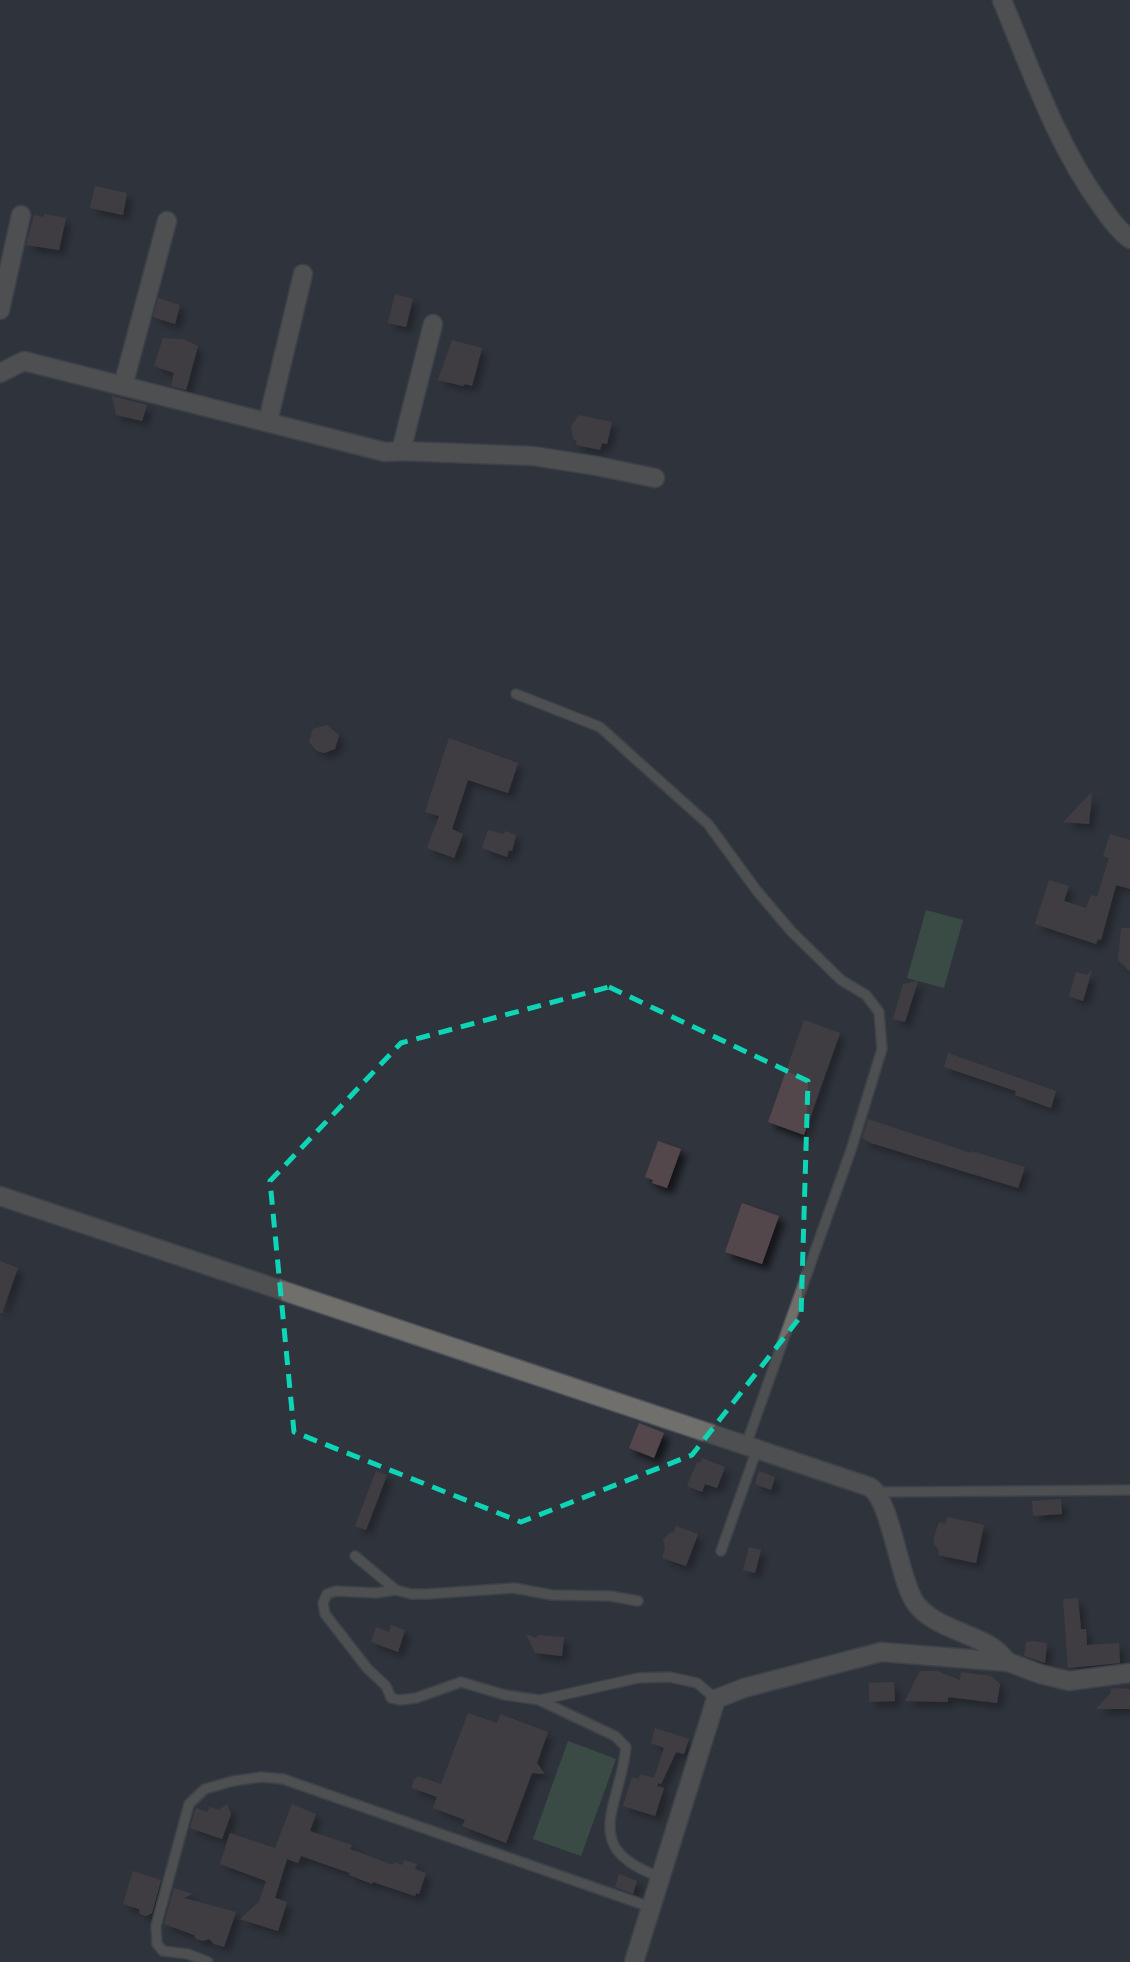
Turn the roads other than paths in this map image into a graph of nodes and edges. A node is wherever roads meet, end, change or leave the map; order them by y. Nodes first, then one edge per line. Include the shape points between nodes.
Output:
1 (1002, 0) edge
2 (21, 215) dead end
3 (167, 222) dead end
4 (1130, 239) edge
5 (303, 274) dead end
6 (0, 310) edge
7 (433, 324) dead end
8 (0, 373) edge
9 (123, 386) junction
10 (268, 421) junction
11 (401, 451) junction
12 (655, 478) dead end
13 (516, 694) dead end
14 (0, 1196) edge
15 (751, 1447) junction
16 (1130, 1490) edge
17 (876, 1492) junction
18 (721, 1551) dead end
19 (355, 1556) dead end
20 (396, 1590) junction
21 (638, 1601) dead end
22 (1008, 1662) junction
23 (1130, 1673) edge
24 (716, 1699) junction
25 (540, 1700) junction
26 (660, 1877) junction
27 (650, 1908) junction
28 (208, 1962) edge
29 (634, 1962) edge

1 - 4 street via 1083,181
2 - 6 street
3 - 9 street
5 - 10 street
7 - 11 street
8 - 9 street via 24,361
9 - 10 street
10 - 11 street via 385,452
11 - 12 street via 533,456
13 - 15 lane via 600,727 708,824 791,931 880,1012 882,1048
14 - 15 street
15 - 17 street via 859,1482
15 - 18 lane
16 - 17 lane
17 - 22 street via 916,1604 946,1625 992,1647
19 - 20 lane
20 - 21 lane via 427,1594 514,1588
20 - 25 lane via 336,1591 327,1594 323,1603 325,1614 391,1698 416,1698 461,1682
22 - 23 street via 1069,1681
22 - 24 street via 881,1652
24 - 25 lane via 696,1683 670,1677 638,1678
24 - 26 street
25 - 26 lane via 615,1736 626,1747 608,1828 616,1851 637,1869
26 - 27 street
27 - 28 lane via 283,1779 261,1777 205,1789 188,1804 156,1926 157,1944 163,1951
27 - 29 street

